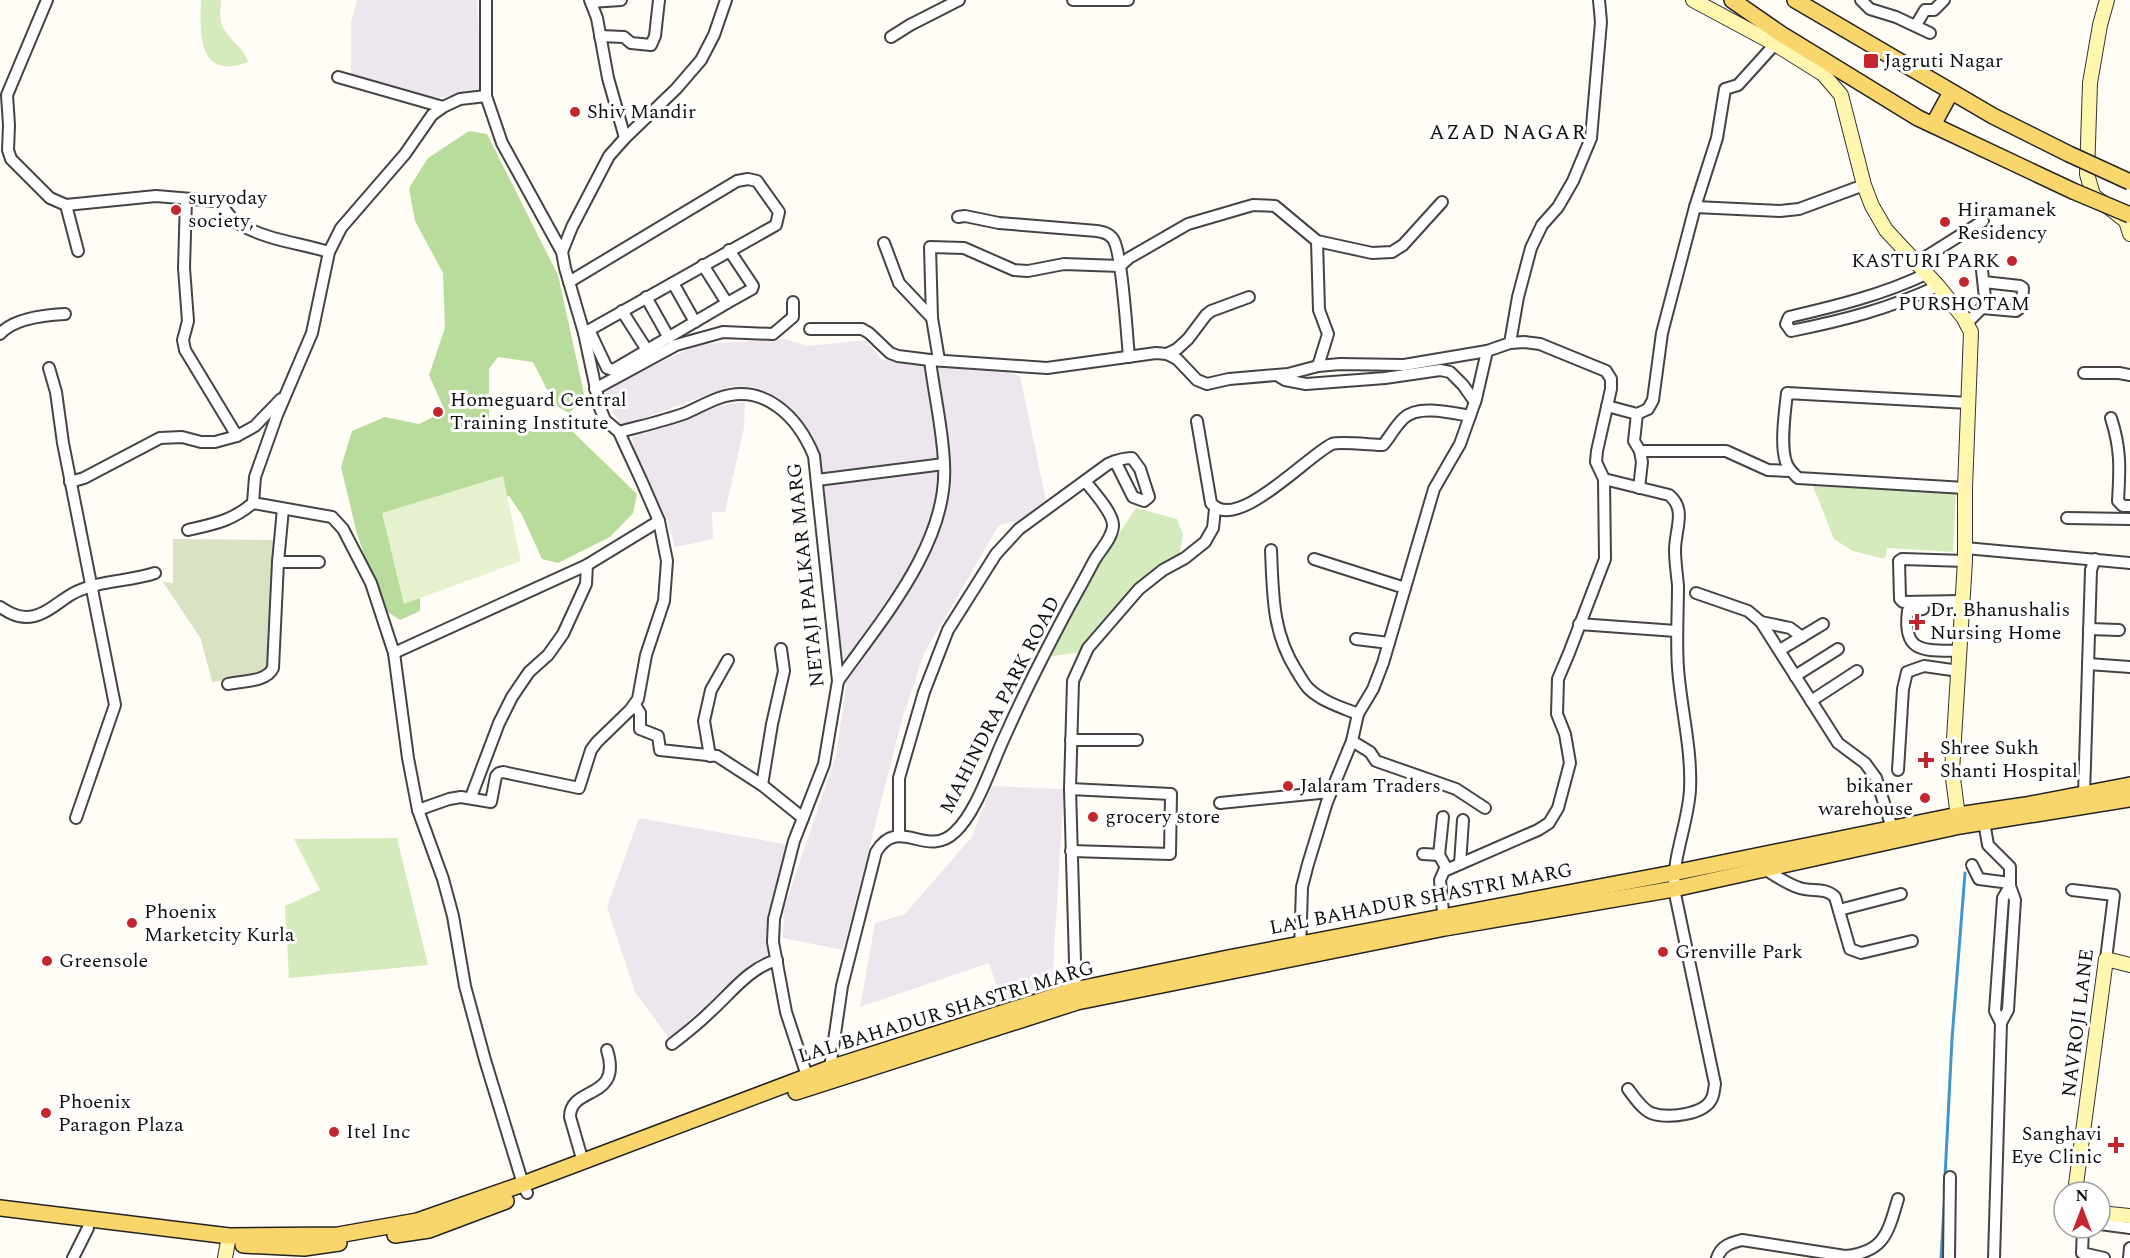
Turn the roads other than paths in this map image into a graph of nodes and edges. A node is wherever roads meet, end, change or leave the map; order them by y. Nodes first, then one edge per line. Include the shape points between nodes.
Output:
1 (47, 0) edge
2 (486, 0) edge
3 (621, 0) edge
4 (659, 0) edge
5 (726, 0) edge
6 (959, 0) edge
7 (1073, 0) edge
8 (1128, 0) edge
9 (1599, 0) edge
10 (1693, 0) edge
11 (1732, 0) edge
12 (1795, 0) edge
13 (1861, 0) edge
14 (1944, 0) edge
15 (2107, 0) edge
16 (590, 1) edge
17 (1916, 25) junction
18 (1930, 33) dead end
19 (600, 36) junction
20 (891, 37) dead end
21 (1774, 44) junction
22 (338, 77) dead end
23 (1951, 92) junction
24 (486, 96) junction
25 (443, 106) junction
26 (1933, 125) junction
27 (624, 138) junction
28 (2130, 182) edge
29 (1864, 185) junction
30 (186, 199) junction
31 (1442, 202) dead end
32 (66, 205) junction
33 (1695, 207) junction
34 (2130, 215) edge
35 (958, 217) dead end
36 (1983, 221) dead end
37 (2130, 234) edge
38 (1317, 241) junction
39 (884, 243) dead end
40 (729, 250) junction
41 (78, 251) dead end
42 (329, 252) junction
43 (562, 252) junction
44 (1981, 261) dead end
45 (1916, 262) junction
46 (703, 265) junction
47 (1120, 266) junction
48 (1926, 274) junction
49 (569, 282) junction
50 (1984, 282) junction
51 (673, 284) junction
52 (1938, 286) junction
53 (646, 297) junction
54 (1249, 297) dead end
55 (793, 302) dead end
56 (727, 303) junction
57 (1982, 308) junction
58 (622, 311) junction
59 (65, 314) dead end
60 (932, 318) junction
61 (695, 322) junction
62 (1966, 324) junction
63 (810, 329) dead end
64 (587, 332) junction
65 (0, 334) edge
66 (669, 338) junction
67 (1510, 343) junction
68 (647, 350) junction
69 (1487, 351) junction
70 (1167, 354) junction
71 (1129, 357) junction
72 (934, 360) junction
73 (1318, 366) junction
74 (49, 368) dead end
75 (2084, 373) dead end
76 (1277, 375) junction
77 (2130, 375) edge
78 (596, 389) junction
79 (285, 395) junction
80 (1475, 402) junction
81 (1969, 403) junction
82 (1606, 406) junction
83 (1637, 414) junction
84 (1470, 416) junction
85 (2111, 418) dead end
86 (1197, 421) dead end
87 (619, 432) junction
88 (237, 436) junction
89 (1640, 451) junction
90 (1115, 461) dead end
91 (945, 464) junction
92 (1790, 471) junction
93 (1604, 479) junction
94 (817, 480) junction
95 (1085, 481) junction
96 (70, 482) junction
97 (1639, 488) junction
98 (1965, 488) junction
99 (253, 504) junction
100 (2130, 506) edge
101 (1215, 509) junction
102 (283, 510) junction
103 (2067, 518) dead end
104 (2130, 519) edge
105 (659, 521) junction
106 (188, 530) dead end
107 (1271, 550) dead end
108 (1965, 555) junction
109 (1314, 559) dead end
110 (2095, 559) junction
111 (278, 562) junction
112 (320, 562) dead end
113 (2130, 563) edge
114 (587, 565) junction
115 (155, 573) dead end
116 (92, 586) junction
117 (1405, 588) junction
118 (1696, 593) dead end
119 (1962, 604) junction
120 (0, 607) edge
121 (1761, 622) junction
122 (1579, 624) junction
123 (1823, 624) dead end
124 (2089, 629) junction
125 (2119, 630) dead end
126 (1676, 631) junction
127 (1802, 637) junction
128 (1356, 639) dead end
129 (1389, 643) junction
130 (781, 649) dead end
131 (1838, 649) dead end
132 (1780, 650) junction
133 (1960, 651) junction
134 (394, 653) junction
135 (728, 660) dead end
136 (2088, 664) junction
137 (2130, 667) edge
138 (1857, 671) dead end
139 (1959, 671) junction
140 (1795, 676) junction
141 (838, 681) junction
142 (228, 684) dead end
143 (1811, 701) junction
144 (635, 705) junction
145 (1358, 714) junction
146 (1071, 740) junction
147 (1137, 740) dead end
148 (1352, 741) junction
149 (710, 756) junction
150 (1898, 770) dead end
151 (762, 785) junction
152 (2130, 785) edge
153 (1070, 789) junction
154 (1330, 792) junction
155 (2084, 795) junction
156 (471, 797) junction
157 (2130, 799) edge
158 (1220, 803) dead end
159 (1485, 808) dead end
160 (418, 810) junction
161 (1443, 817) dead end
162 (1983, 817) junction
163 (76, 818) dead end
164 (803, 818) junction
165 (1463, 820) dead end
166 (1959, 820) junction
167 (1892, 828) junction
168 (899, 836) junction
169 (1071, 851) junction
170 (1423, 854) dead end
171 (1439, 855) junction
172 (1460, 864) junction
173 (1972, 865) dead end
174 (1447, 869) junction
175 (1766, 870) junction
176 (1673, 873) junction
177 (2010, 884) junction
178 (1674, 889) junction
179 (1621, 890) junction
180 (2072, 890) dead end
181 (1901, 894) dead end
182 (2002, 908) junction
183 (2014, 909) junction
184 (1839, 910) junction
185 (1444, 923) junction
186 (1912, 941) dead end
187 (2000, 945) junction
188 (2012, 946) junction
189 (1300, 951) junction
190 (2106, 959) junction
191 (777, 960) junction
192 (2130, 965) edge
193 (1076, 996) junction
194 (2001, 1023) junction
195 (944, 1038) junction
196 (672, 1044) dead end
197 (607, 1050) dead end
198 (830, 1068) junction
199 (809, 1082) junction
200 (1628, 1089) dead end
201 (583, 1161) junction
202 (1950, 1177) dead end
203 (2077, 1180) edge
204 (525, 1188) junction
205 (1898, 1199) dead end
206 (0, 1208) edge
207 (2112, 1214) edge
208 (2130, 1216) edge
209 (0, 1217) edge
210 (426, 1224) junction
211 (2112, 1226) edge
212 (88, 1228) junction
213 (2130, 1228) edge
214 (2083, 1240) edge
215 (2099, 1243) dead end
216 (227, 1246) edge
217 (2130, 1248) edge
218 (1821, 1255) edge
219 (2101, 1257) edge
220 (73, 1258) edge
221 (1717, 1258) edge
222 (1949, 1258) edge
223 (1994, 1258) edge
224 (2129, 1258) edge

1 - 32 street via 7,95 8,150 11,159 50,198
2 - 24 street
3 - 16 street
4 - 19 street via 651,45 631,43 624,37
5 - 27 street via 701,60
6 - 20 street
7 - 8 street
9 - 67 street via 1601,22 1591,138 1573,181 1531,248
10 - 21 street
11 - 26 main road via 1805,49
12 - 23 main road
13 - 17 street via 1870,9
14 - 17 street via 1934,10 1925,10
15 - 37 street via 2090,83 2087,174 2093,195 2126,221
16 - 19 street
17 - 18 street
19 - 27 street
21 - 29 street via 1823,74 1841,95
21 - 33 street via 1738,85 1725,89 1717,138
22 - 25 street
23 - 26 main road
23 - 28 main road, bridge via 2031,136
24 - 25 street
24 - 43 street via 502,143
25 - 42 street via 358,206
26 - 34 main road, bridge
27 - 43 street via 609,156
29 - 33 street via 1799,209
29 - 45 street via 1886,230
30 - 32 street via 156,196
30 - 42 street via 216,201 232,220 248,228
30 - 88 street via 185,350
31 - 38 street via 1392,252 1372,253
32 - 41 street
33 - 83 street via 1662,333 1653,400 1648,409
35 - 47 street via 1106,233 1114,239
36 - 45 street
38 - 47 street via 1275,206 1252,205 1188,224
38 - 73 street via 1320,310 1328,334
39 - 60 street via 899,283
40 - 46 street
40 - 49 street via 776,225 779,212 757,181 737,181
40 - 56 street via 753,286
42 - 79 street via 312,333
43 - 49 street
44 - 50 street
45 - 48 street
46 - 51 street
46 - 56 street
47 - 60 street via 1064,264 1014,270 964,248 930,247
47 - 71 street
48 - 52 street
48 - 52 street via 1845,304 1789,317 1786,324 1791,331 1851,319
49 - 64 street
50 - 57 street
50 - 57 street via 2020,286 2022,306 2016,311
51 - 53 street
51 - 61 street
52 - 62 street
53 - 58 street
53 - 66 street
54 - 70 street via 1211,311 1188,339
55 - 78 street via 793,317 772,334 723,332 675,345
56 - 61 street
57 - 62 street
58 - 64 street
58 - 68 street
59 - 65 street via 44,315 15,324
60 - 72 street
61 - 66 street
62 - 81 street via 1971,333
63 - 72 street via 862,329 890,353
64 - 68 street via 610,370
64 - 78 street
66 - 68 street
67 - 69 street
67 - 82 street via 1540,344 1606,370 1611,379
69 - 73 street via 1404,365
69 - 80 street
70 - 71 street
70 - 76 street via 1202,384
71 - 72 street via 1047,368
72 - 91 street
73 - 76 street
74 - 96 street
75 - 77 street
76 - 80 street via 1306,384 1440,370 1450,372
78 - 87 street via 605,420
79 - 88 street via 255,426
79 - 99 street via 255,477
80 - 84 street
81 - 92 street via 1787,393 1785,462
81 - 98 street
82 - 83 street
82 - 93 street via 1596,462
83 - 89 street via 1635,441
84 - 101 street via 1434,410 1405,416 1383,445 1334,443 1259,498 1243,506
84 - 117 street via 1460,444 1434,489
85 - 100 street via 2120,452 2118,501
86 - 101 street
87 - 94 street, NETAJI PALKAR MARG via 684,414 720,398 754,394 772,403 799,426 814,456
87 - 105 street
88 - 96 street via 215,442 160,438
89 - 92 street via 1726,452 1768,470
89 - 97 street
90 - 95 street
91 - 94 street
91 - 141 street via 938,513 917,565
92 - 98 street via 1798,478
93 - 97 street
93 - 122 street via 1605,559
94 - 141 street, NETAJI PALKAR MARG
95 - 168 street via 1019,529 996,554 948,630 924,692 899,778
95 - 168 street, MAHINDRA PARK ROAD via 1109,513 1114,523 1112,534 1035,669 968,818 946,840 935,843
96 - 116 street
97 - 126 street via 1669,495 1677,501
98 - 108 street
99 - 102 street
99 - 106 street via 228,520
101 - 146 street via 1213,528 1205,542 1139,589 1088,648 1073,681
102 - 111 street
102 - 134 street via 332,517 343,529 371,583
103 - 104 street
105 - 114 street
105 - 144 street via 667,561 664,601
107 - 145 street via 1273,602 1285,652 1308,688 1326,701
108 - 110 street
108 - 119 street
108 - 119 street via 1902,559 1898,568 1903,602
109 - 117 street
110 - 113 street
110 - 124 street via 2091,570
111 - 112 street
111 - 142 street via 273,668 264,677
114 - 134 street
114 - 156 street via 586,584 563,634 512,697
115 - 116 street
116 - 120 street via 27,617
116 - 163 street via 115,705
117 - 129 street
118 - 121 street via 1748,611
119 - 133 street
119 - 133 street via 1912,609 1907,615 1908,637 1917,647
121 - 127 street via 1790,628
121 - 132 street
122 - 126 street
122 - 172 street via 1558,679 1557,714 1570,763 1558,808 1550,823 1538,830
123 - 127 street
124 - 125 street
124 - 136 street
126 - 176 street via 1690,793
127 - 132 street
128 - 129 street
129 - 145 street via 1373,689
130 - 151 street via 784,671
131 - 140 street
132 - 140 street
133 - 139 street
134 - 160 street
135 - 149 street via 711,690 704,721
136 - 137 street
136 - 155 street
138 - 143 street
139 - 150 street via 1924,666 1907,672
139 - 166 street via 1952,771
140 - 143 street
141 - 164 street, NETAJI PALKAR MARG via 824,764
143 - 167 street via 1838,743 1865,763 1876,778
144 - 149 street via 640,713 640,729 658,736 660,750
144 - 156 street via 591,750 579,788 503,772 496,776 491,802
145 - 148 street
146 - 147 street
146 - 153 street
148 - 154 street
148 - 159 street via 1370,752 1376,761 1456,789
149 - 151 street via 717,756
151 - 164 street
152 - 155 main road, LAL BAHADUR SHASTRI MARG
153 - 169 street
153 - 169 street via 1172,794 1170,854
154 - 158 street
154 - 189 street via 1302,887
155 - 162 main road, LAL BAHADUR SHASTRI MARG
156 - 160 street via 449,799
157 - 162 main road, LAL BAHADUR SHASTRI MARG
160 - 204 street via 453,916 468,997
161 - 171 street
162 - 166 main road, LAL BAHADUR SHASTRI MARG
162 - 177 street via 1988,845 2010,867
164 - 191 street, NETAJI PALKAR MARG via 774,919
165 - 172 street
166 - 167 main road, LAL BAHADUR SHASTRI MARG
166 - 175 main road, LAL BAHADUR SHASTRI MARG
167 - 176 main road, LAL BAHADUR SHASTRI MARG
168 - 198 street via 882,842 876,852 843,986
169 - 193 street
170 - 171 street
171 - 174 street
172 - 174 street
173 - 177 street via 1979,879
174 - 185 street via 1440,880
175 - 178 main road, LAL BAHADUR SHASTRI MARG
175 - 184 street via 1798,888 1830,892
176 - 178 street
176 - 179 main road, LAL BAHADUR SHASTRI MARG
177 - 182 street
177 - 183 street
178 - 179 main road, LAL BAHADUR SHASTRI MARG
178 - 200 street via 1715,1084 1713,1097 1700,1111 1669,1115 1652,1113
179 - 185 main road, LAL BAHADUR SHASTRI MARG
180 - 190 street, NAVROJI LANE via 2114,895
181 - 184 street
182 - 183 street
182 - 187 street
183 - 188 street
184 - 186 street via 1849,946 1855,952
185 - 189 main road, LAL BAHADUR SHASTRI MARG
187 - 188 street
187 - 194 street via 1995,1011
188 - 194 street via 2008,1010
189 - 193 main road, LAL BAHADUR SHASTRI MARG
190 - 192 street
190 - 203 street, NAVROJI LANE
191 - 196 street via 748,974
191 - 199 street, NETAJI PALKAR MARG via 786,1012
193 - 195 main road, LAL BAHADUR SHASTRI MARG
194 - 223 street
195 - 198 main road, LAL BAHADUR SHASTRI MARG
195 - 199 main road, LAL BAHADUR SHASTRI MARG
197 - 201 street via 612,1065 606,1080 600,1089 573,1103 570,1109
198 - 199 main road, LAL BAHADUR SHASTRI MARG
199 - 201 main road, LAL BAHADUR SHASTRI MARG
199 - 204 main road, LAL BAHADUR SHASTRI MARG
201 - 204 main road, LAL BAHADUR SHASTRI MARG
202 - 222 street
204 - 210 main road, LAL BAHADUR SHASTRI MARG
205 - 218 street via 1888,1231 1874,1248 1845,1256
206 - 216 main road, LAL BAHADUR SHASTRI MARG
207 - 208 street
209 - 212 main road, LAL BAHADUR SHASTRI MARG
210 - 216 main road, LAL BAHADUR SHASTRI MARG via 378,1223 338,1235
210 - 216 main road, LAL BAHADUR SHASTRI MARG via 303,1248
211 - 213 street
212 - 216 main road, LAL BAHADUR SHASTRI MARG
212 - 220 street
214 - 219 street via 2082,1253
215 - 219 street
217 - 224 street
218 - 221 street via 1742,1240 1729,1243

